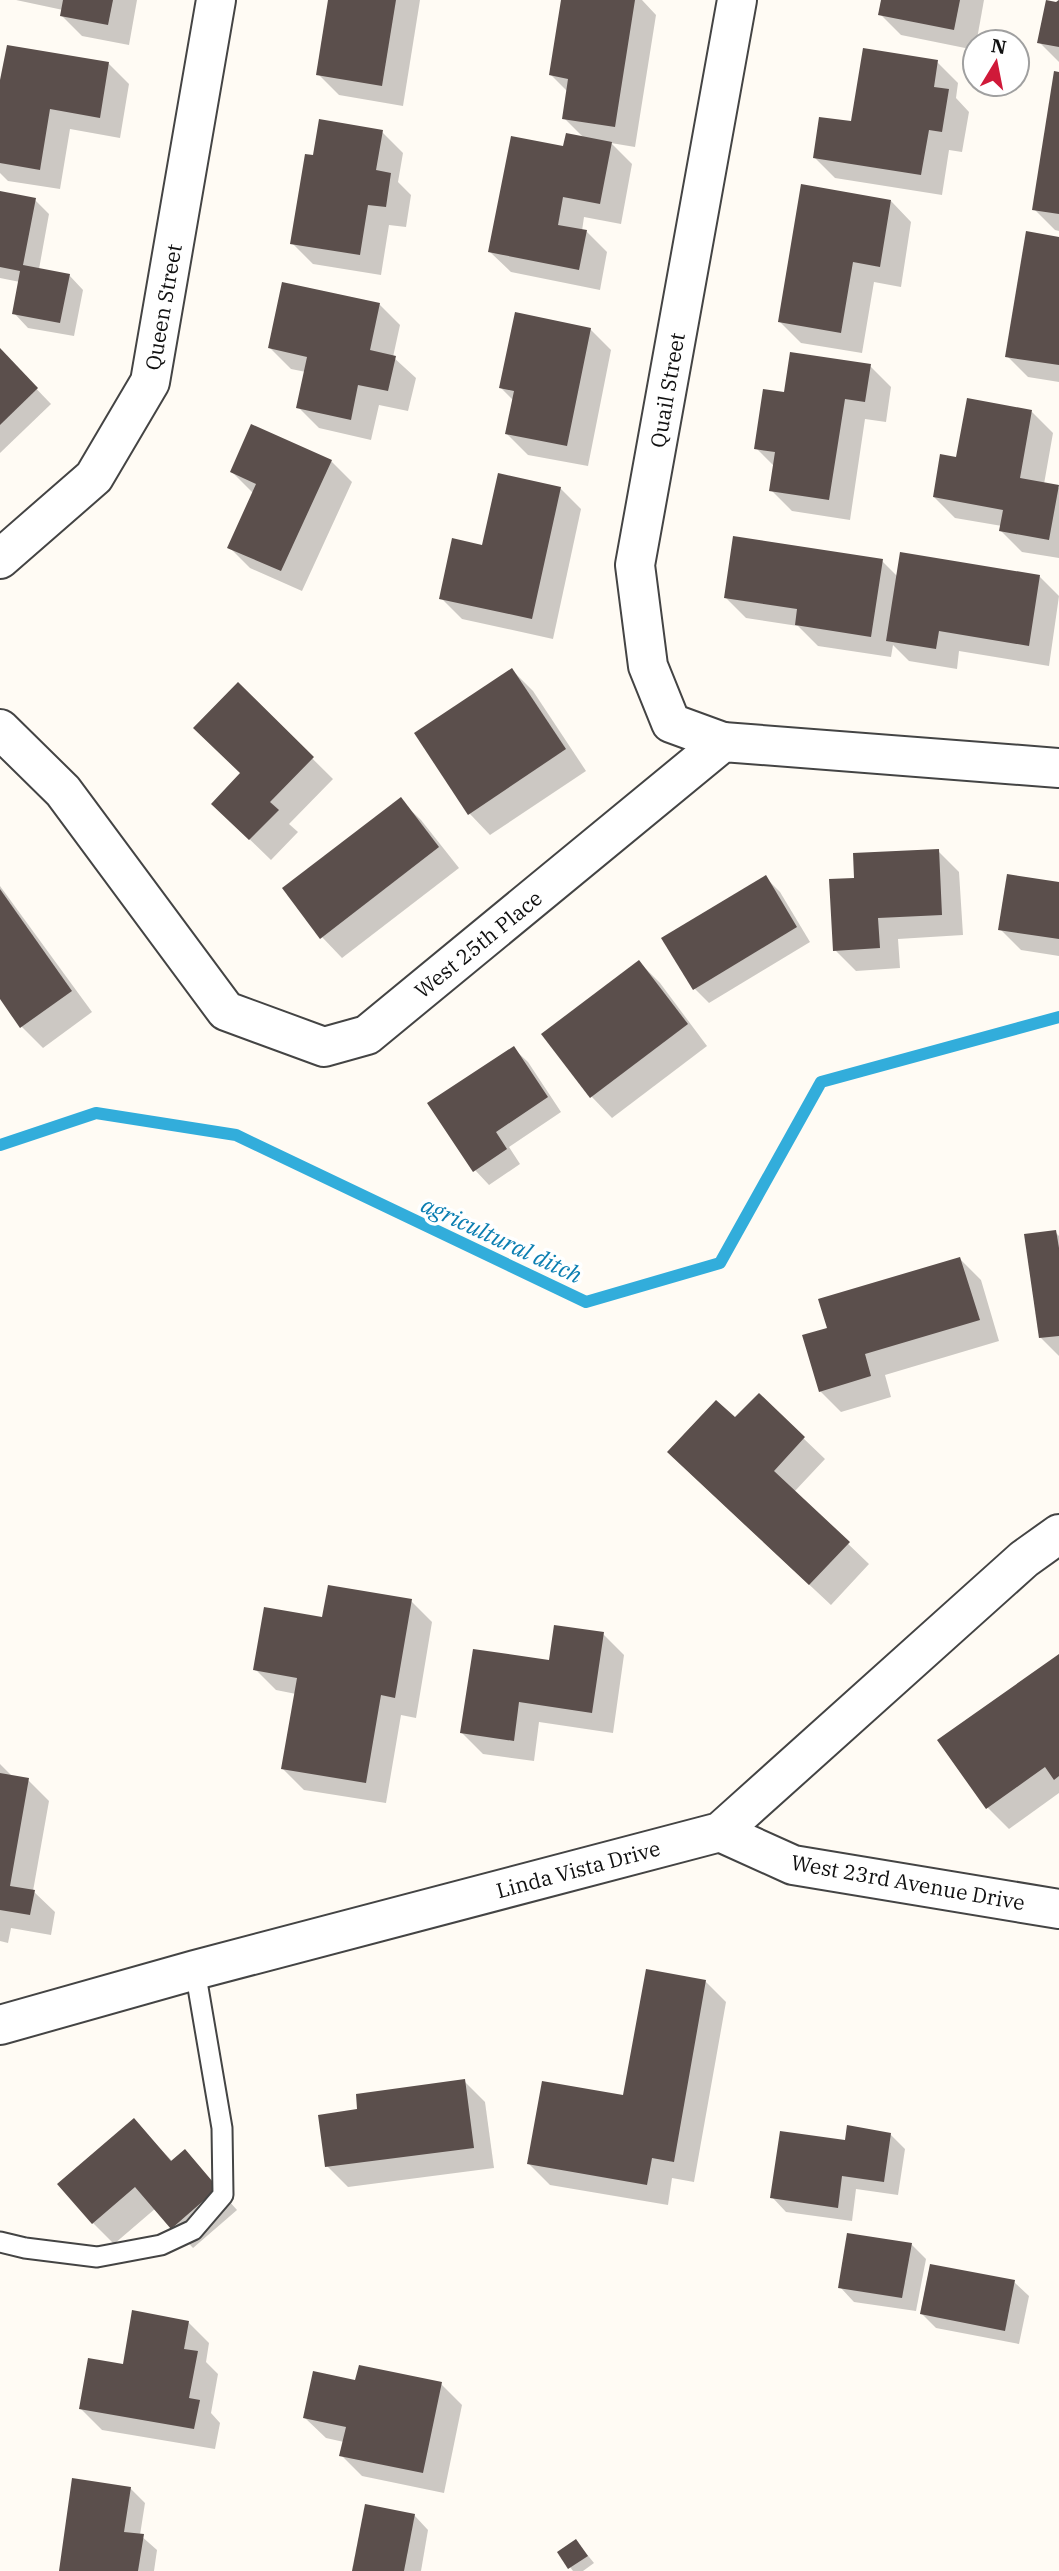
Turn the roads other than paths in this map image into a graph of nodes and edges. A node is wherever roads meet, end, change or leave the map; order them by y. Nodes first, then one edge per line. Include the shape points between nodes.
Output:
1 (216, 0) edge
2 (737, 0) edge
3 (0, 559) edge
4 (0, 729) edge
5 (723, 742) junction
6 (1059, 768) edge
7 (1059, 1534) edge
8 (720, 1832) junction
9 (1059, 1909) edge
10 (195, 1970) junction
11 (0, 2025) edge
12 (0, 2242) edge

1 - 3 street, Queen Street via 150,382 94,477
2 - 5 street, Quail Street via 635,565 648,666 671,723
4 - 5 street, West 25th Place via 63,791 226,1011 324,1047 367,1035
5 - 6 street
7 - 8 street, Linda Vista Drive via 1024,1559
8 - 9 street, West 23rd Avenue Drive via 793,1865
8 - 10 street, Linda Vista Drive
10 - 11 street, Linda Vista Drive
10 - 12 lane via 222,2128 223,2195 193,2230 161,2245 97,2258

